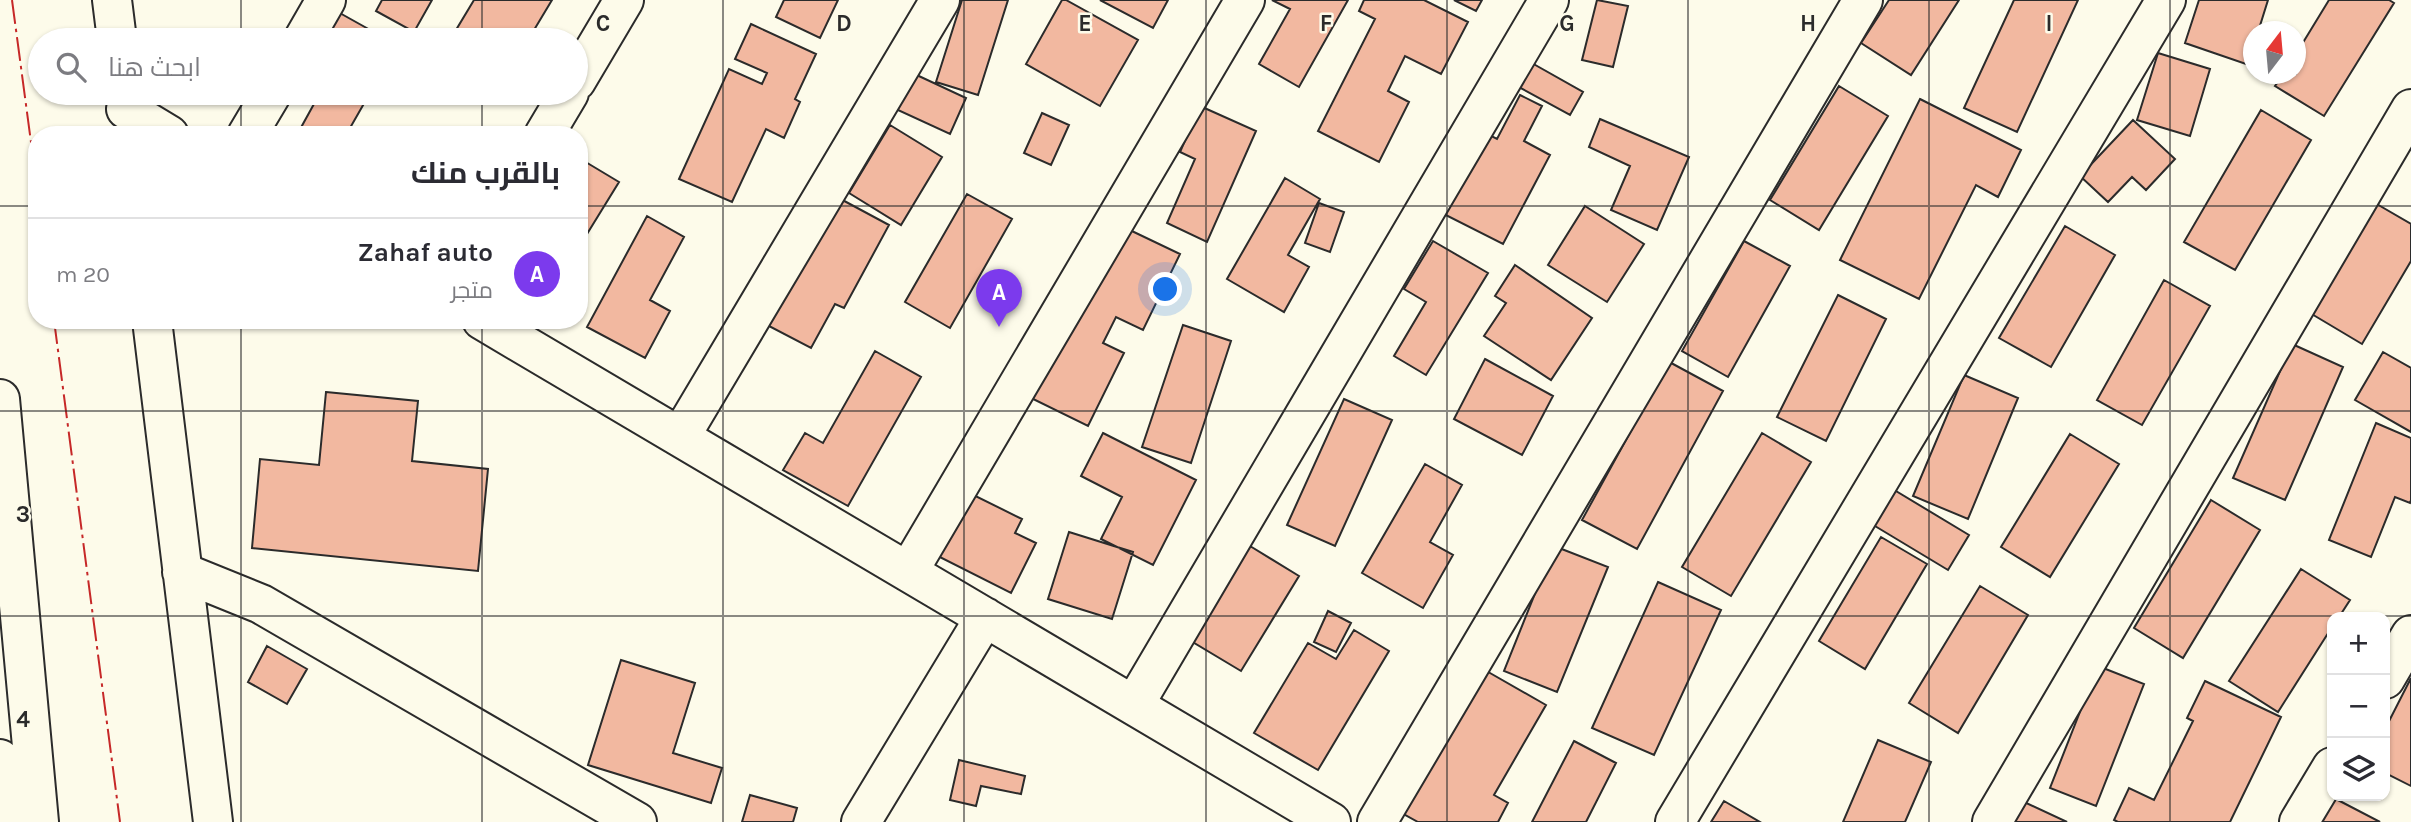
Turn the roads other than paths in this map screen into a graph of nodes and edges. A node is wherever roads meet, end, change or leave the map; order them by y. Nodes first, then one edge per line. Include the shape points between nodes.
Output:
1 (112, 0) edge
2 (326, 0) edge
3 (624, 0) edge
4 (940, 0) edge
5 (1245, 0) edge
6 (1549, 0) edge
7 (1863, 0) edge
8 (2166, 0) edge
9 (116, 28) edge
10 (310, 28) edge
11 (588, 61) edge
12 (265, 105) edge
13 (562, 105) edge
14 (2411, 109) edge
15 (126, 112) edge
16 (152, 126) edge
17 (252, 126) edge
18 (549, 126) edge
19 (153, 329) edge
20 (497, 329) edge
21 (0, 399) edge
22 (680, 437) junction
23 (182, 572) junction
24 (908, 572) junction
25 (985, 617) junction
26 (2411, 635) edge
27 (2387, 675) edge
28 (1134, 705) junction
29 (0, 759) edge
30 (2327, 775) edge
31 (16, 822) edge
32 (39, 822) edge
33 (213, 822) edge
34 (637, 822) edge
35 (861, 822) edge
36 (1331, 822) edge
37 (1377, 822) edge
38 (1675, 822) edge
39 (1992, 822) edge
40 (2299, 822) edge

1 - 9 street
2 - 10 street
3 - 11 street
4 - 22 street
5 - 24 street
6 - 28 street
7 - 37 street
8 - 38 street
12 - 17 street
13 - 18 street
14 - 39 street
15 - 16 street
19 - 23 street
20 - 22 street
21 - 32 street
22 - 24 street
23 - 33 street
23 - 34 street via 261,604
24 - 25 street
25 - 28 street
25 - 35 street
26 - 27 street
28 - 36 street
29 - 31 street
30 - 40 street

